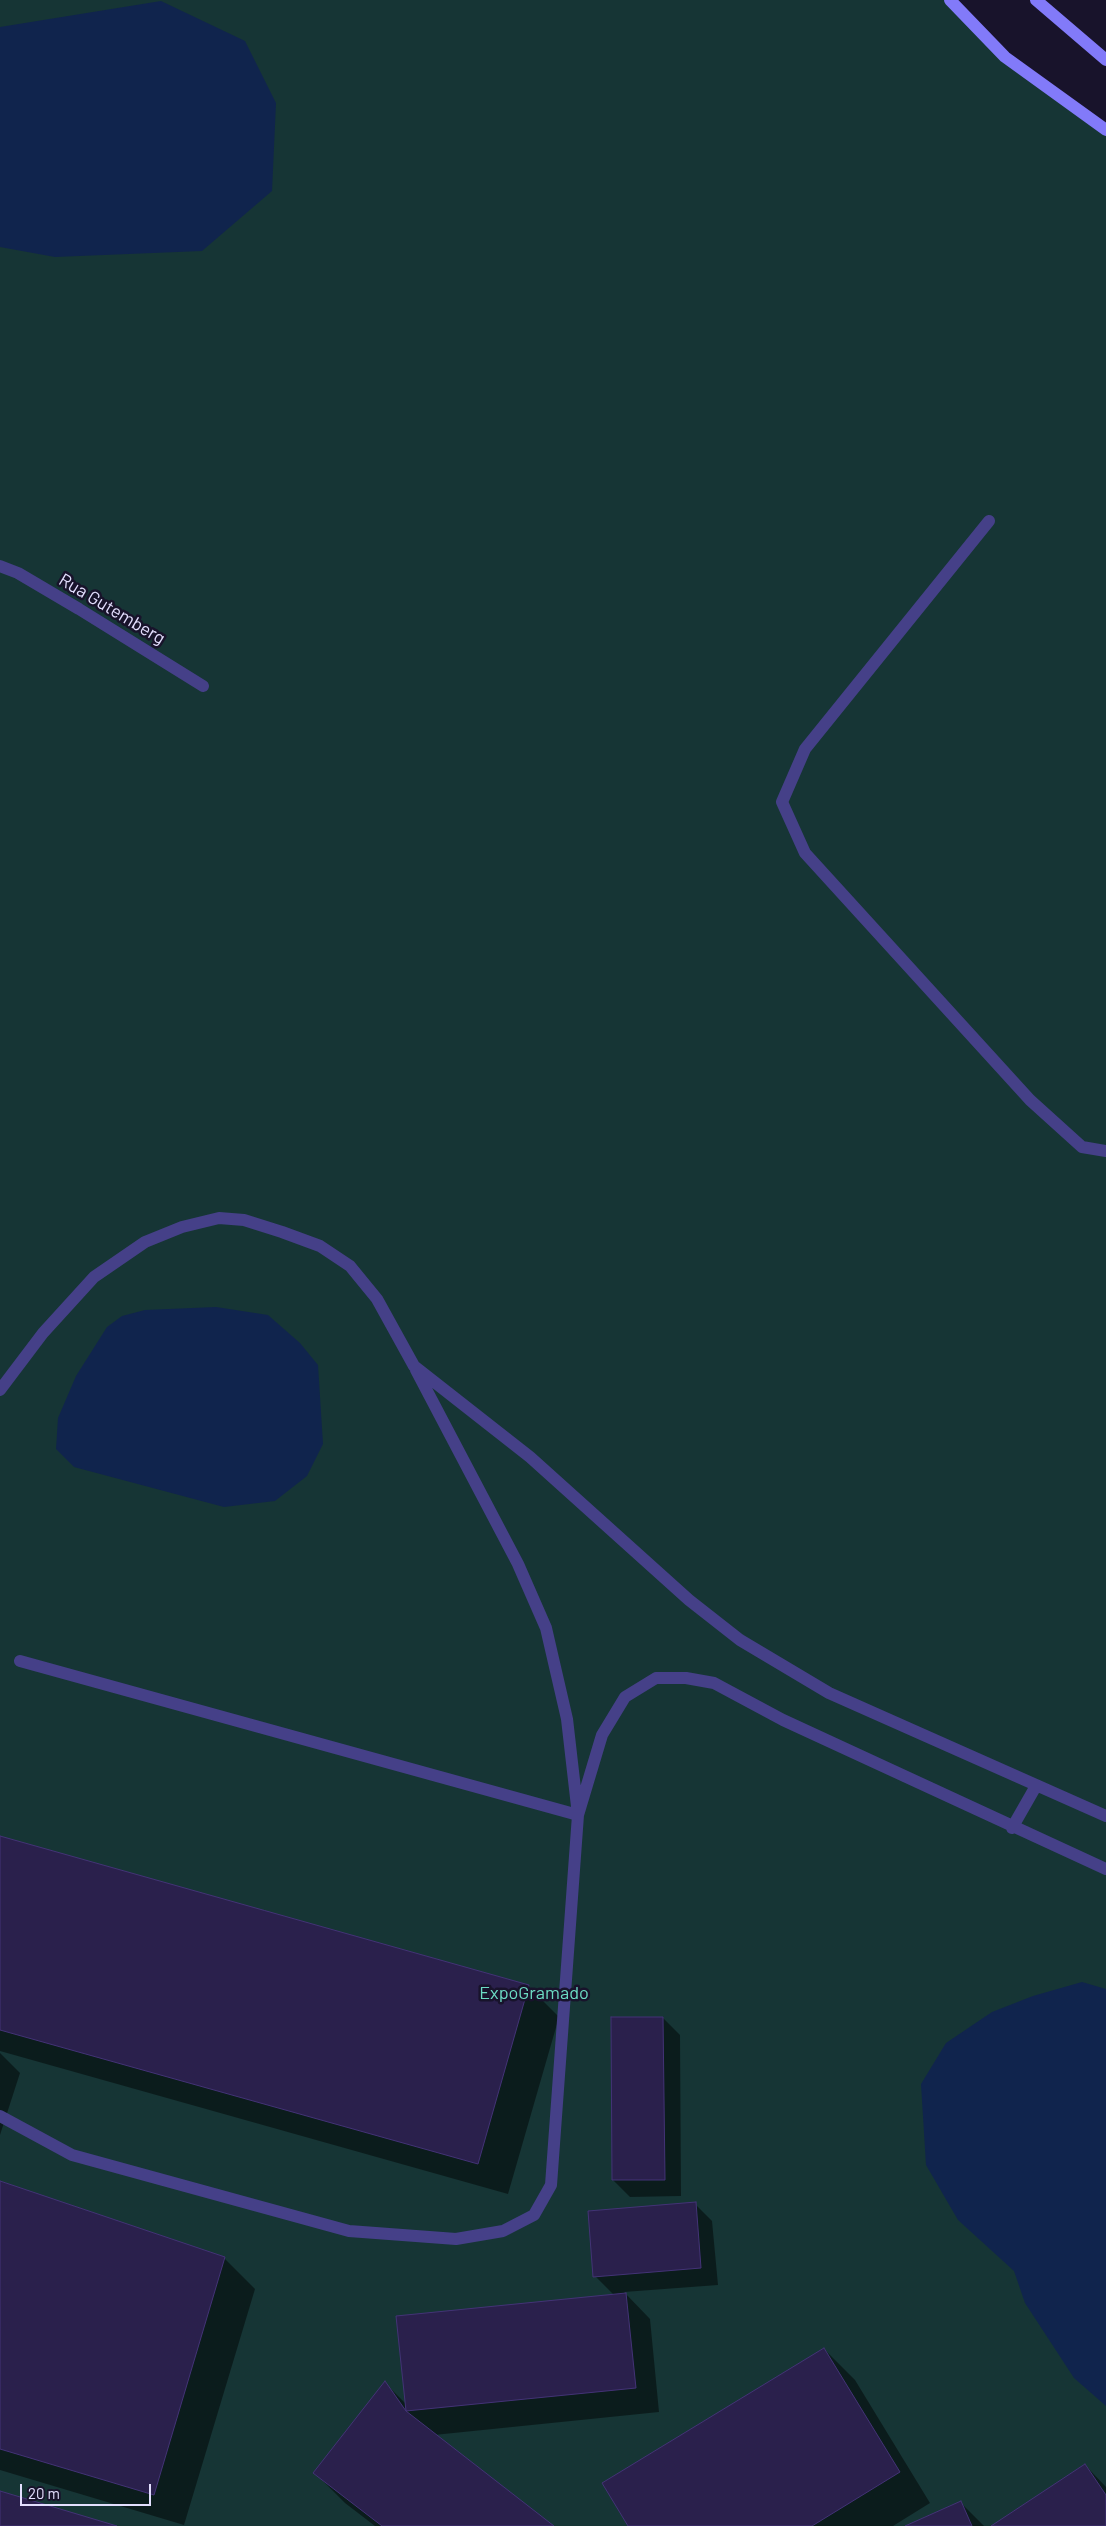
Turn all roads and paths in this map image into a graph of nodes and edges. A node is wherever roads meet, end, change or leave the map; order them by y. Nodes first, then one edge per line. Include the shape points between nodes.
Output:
1 (950, 0) edge
2 (1036, 0) edge
3 (1106, 60) edge
4 (1106, 130) edge
5 (989, 521) dead end
6 (0, 566) edge
7 (203, 686) dead end
8 (1106, 1150) edge
9 (414, 1366) junction
10 (0, 1390) edge
11 (20, 1661) dead end
12 (1036, 1786) junction
13 (578, 1815) junction
14 (1106, 1816) edge
15 (1012, 1828) junction
16 (1106, 1869) edge
17 (0, 2116) edge

1 - 4 main road via 1005,57
2 - 3 main road
5 - 8 street via 805,749 782,802 805,853 1030,1100 1082,1147
6 - 7 street, Rua Gutemberg via 18,573
9 - 10 street via 377,1299 350,1266 320,1246 282,1232 244,1220 218,1218 182,1227 146,1242 94,1277 43,1333
9 - 12 street via 530,1457 688,1600 740,1640 829,1693
9 - 13 street via 518,1564 546,1628 567,1720
11 - 13 street
12 - 14 street
12 - 15 street
13 - 15 street via 602,1734 625,1696 656,1678 686,1678 714,1683 783,1720
13 - 17 street via 551,2185 534,2215 503,2231 456,2239 349,2231 72,2154
15 - 16 street

